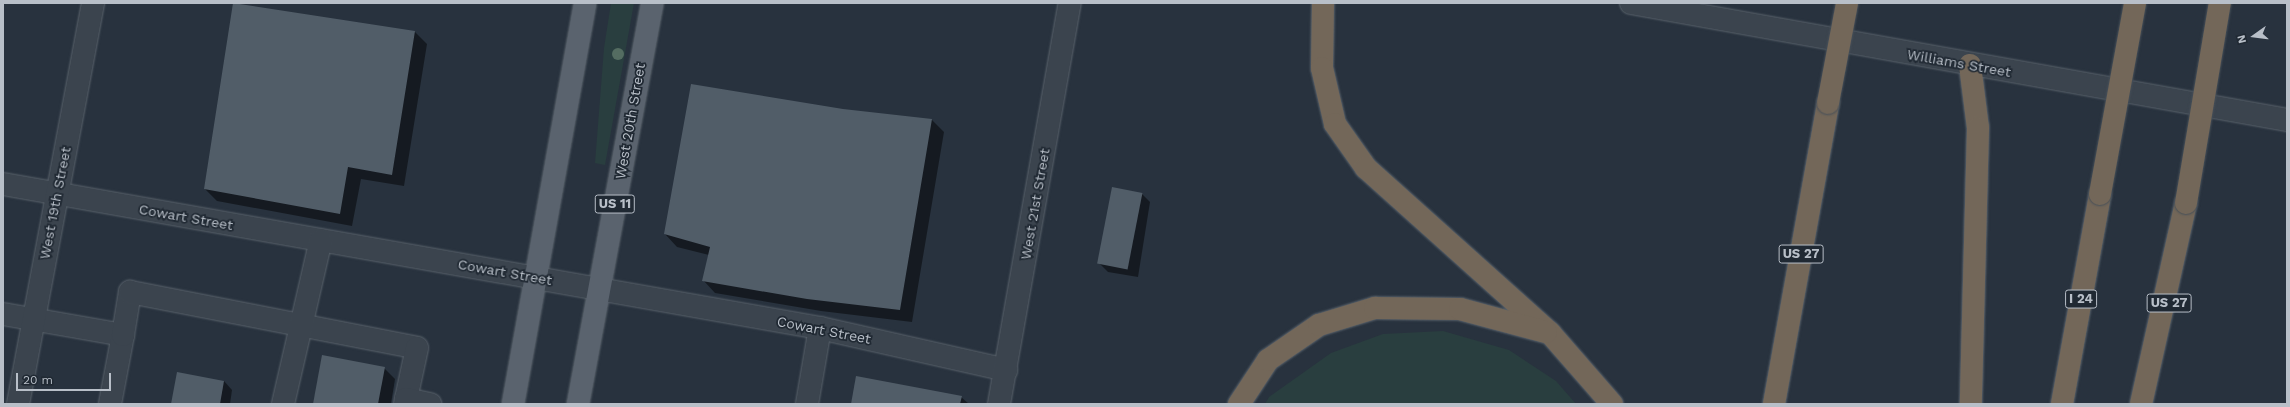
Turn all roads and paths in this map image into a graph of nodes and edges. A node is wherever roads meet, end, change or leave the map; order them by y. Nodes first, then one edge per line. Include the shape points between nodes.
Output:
1 (93, 3) edge
2 (585, 3) edge
3 (652, 3) edge
4 (1070, 3) edge
5 (1323, 3) edge
6 (1631, 3) edge
7 (1847, 3) edge
8 (2136, 3) edge
9 (2220, 3) edge
10 (1970, 65) junction
11 (2287, 120) edge
12 (3, 184) edge
13 (57, 194) junction
14 (2186, 203) junction
15 (321, 240) junction
16 (536, 278) junction
17 (600, 289) junction
18 (3, 314) edge
19 (33, 319) junction
20 (301, 324) junction
21 (820, 328) junction
22 (1550, 334) junction
23 (123, 335) junction
24 (1006, 370) junction
25 (406, 402) edge
26 (18, 404) edge
27 (110, 404) edge
28 (283, 404) edge
29 (430, 404) edge
30 (513, 404) edge
31 (578, 404) edge
32 (807, 404) edge
33 (999, 404) edge
34 (1239, 404) edge
35 (1612, 404) edge
36 (1774, 404) edge
37 (1971, 404) edge
38 (2062, 404) edge
39 (2141, 404) edge
40 (2152, 404) edge

1 - 13 street, West 19th Street
2 - 16 main road
3 - 17 main road, West 20th Street / US 11
4 - 24 street, West 21st Street
5 - 22 highway via 1322,68 1335,124 1366,168
6 - 10 street, Williams Street
7 - 36 highway, US 27, bridge
8 - 38 highway, I 24, bridge
9 - 14 highway, bridge
10 - 11 street, Williams Street
10 - 37 highway via 1978,128
12 - 13 street, Cowart Street
13 - 15 street, Cowart Street
13 - 19 street, West 19th Street
14 - 39 highway
14 - 40 highway, US 27
15 - 16 street, Cowart Street
15 - 20 street
16 - 17 street, Cowart Street
16 - 30 main road
17 - 21 street, Cowart Street
17 - 31 main road, West 20th Street / US 11
18 - 19 street
19 - 23 street
19 - 26 street, West 19th Street
20 - 23 street via 130,292
20 - 25 street via 417,348
20 - 28 street
21 - 24 street, Cowart Street
21 - 32 street
22 - 34 highway via 1460,309 1375,308 1319,326 1268,360
22 - 35 highway
23 - 27 street
24 - 33 street, West 21st Street
25 - 29 street

